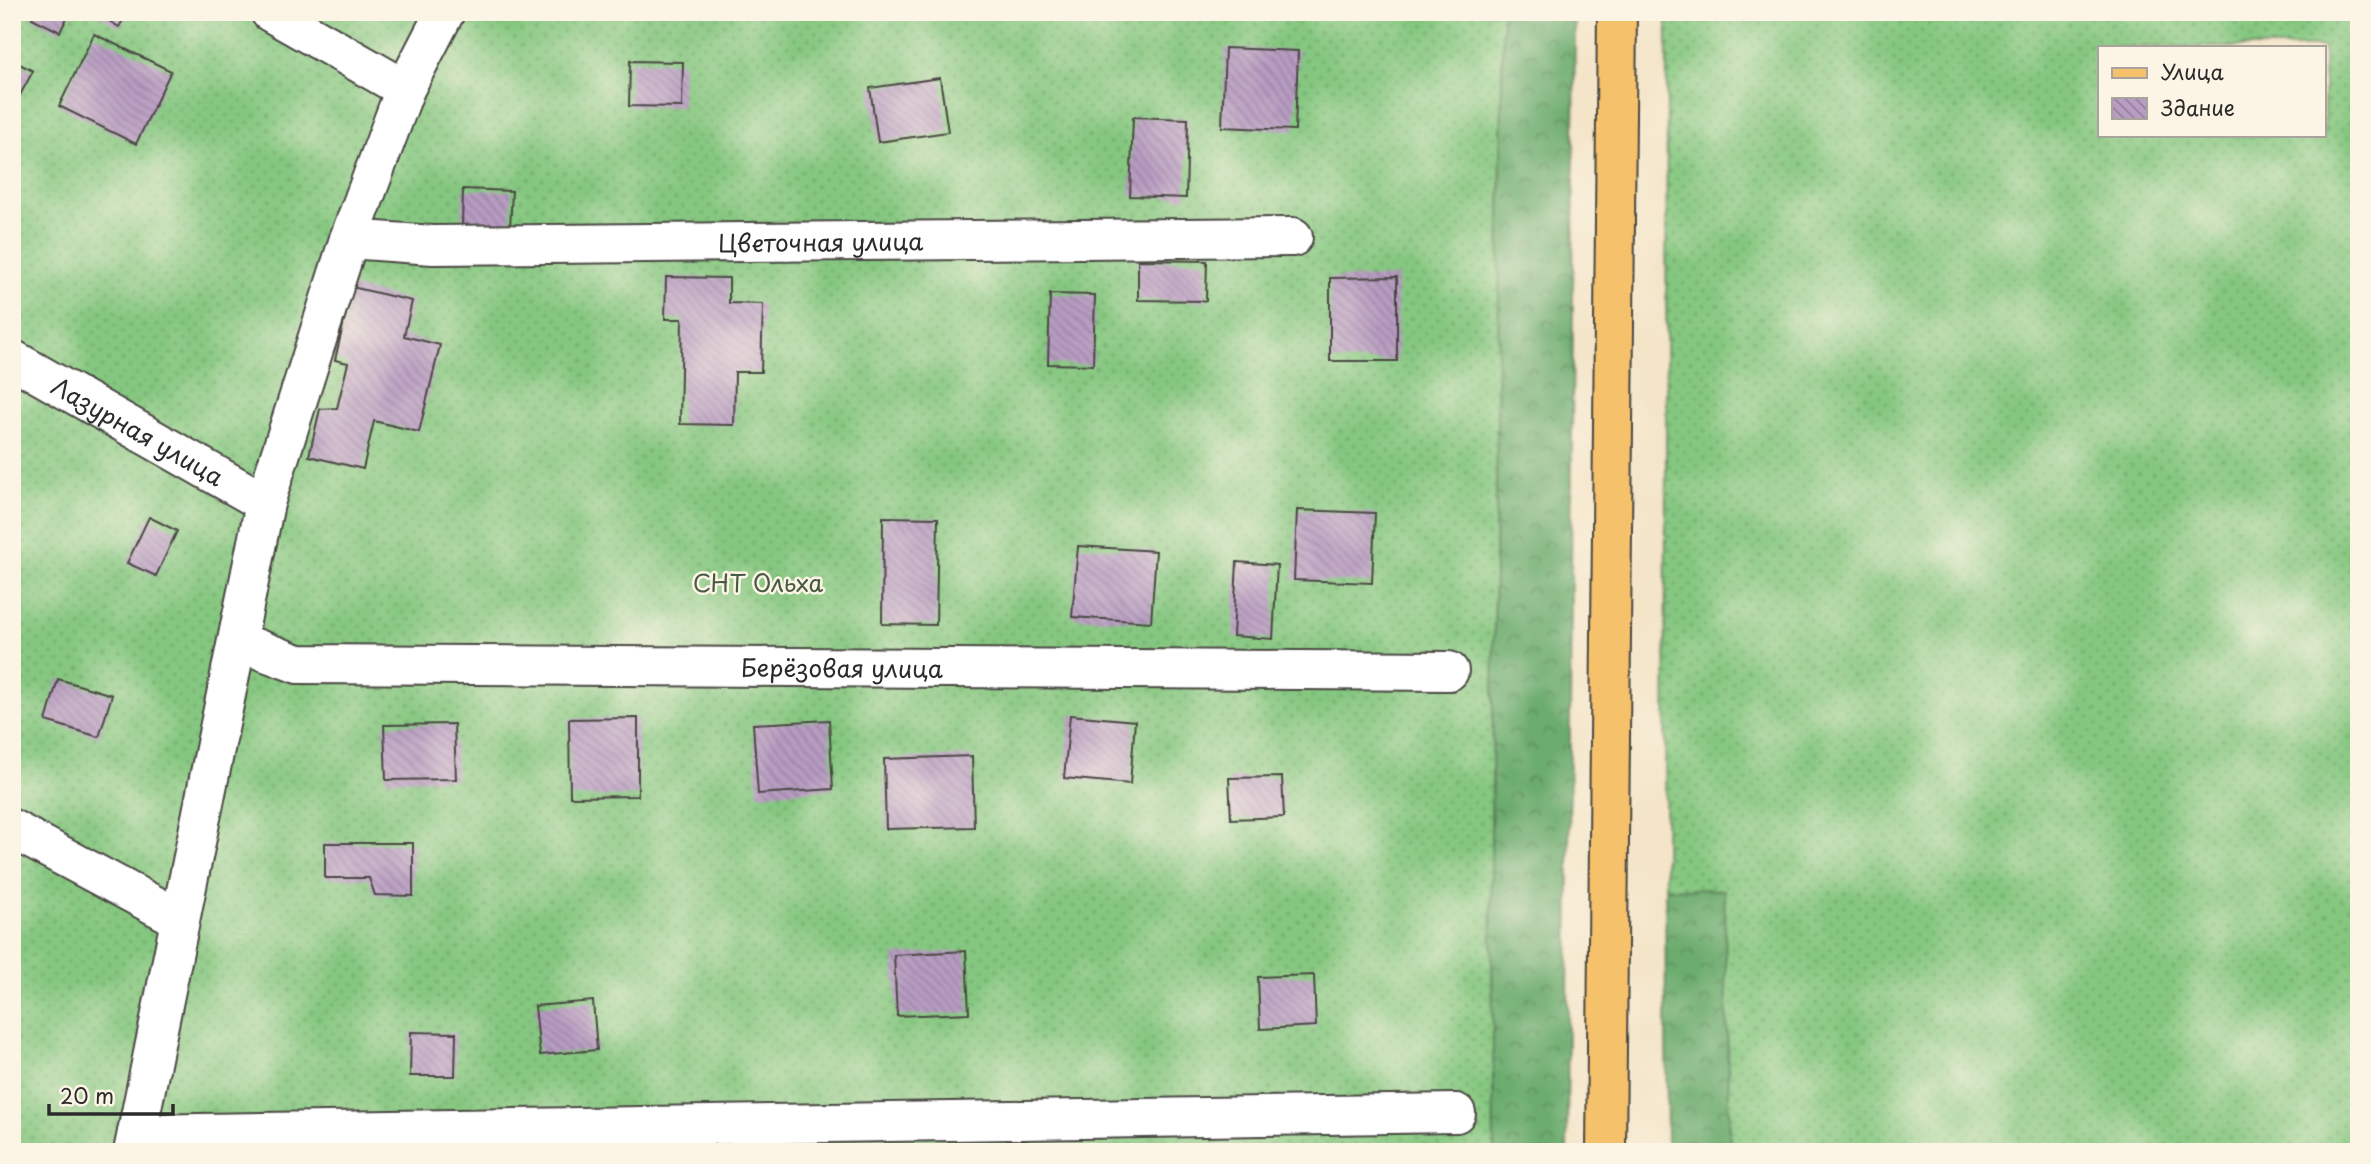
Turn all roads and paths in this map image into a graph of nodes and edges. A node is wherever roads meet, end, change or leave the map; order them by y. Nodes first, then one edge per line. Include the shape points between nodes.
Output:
1 (270, 12) edge
2 (445, 12) edge
3 (1617, 12) edge
4 (405, 89) junction
5 (1293, 237) dead end
6 (349, 239) junction
7 (12, 359) edge
8 (265, 503) junction
9 (239, 642) junction
10 (1449, 671) dead end
11 (12, 829) edge
12 (180, 919) junction
13 (1456, 1113) dead end
14 (135, 1143) edge
15 (1606, 1152) edge

1 - 4 street
2 - 4 street
3 - 15 main road
4 - 6 street
5 - 6 street, Цветочная улица via 433,245
6 - 8 street
7 - 8 street, Лазурная улица
8 - 9 street
9 - 10 street, Берёзовая улица via 298,664
9 - 12 street
11 - 12 street
12 - 14 street
13 - 14 street

